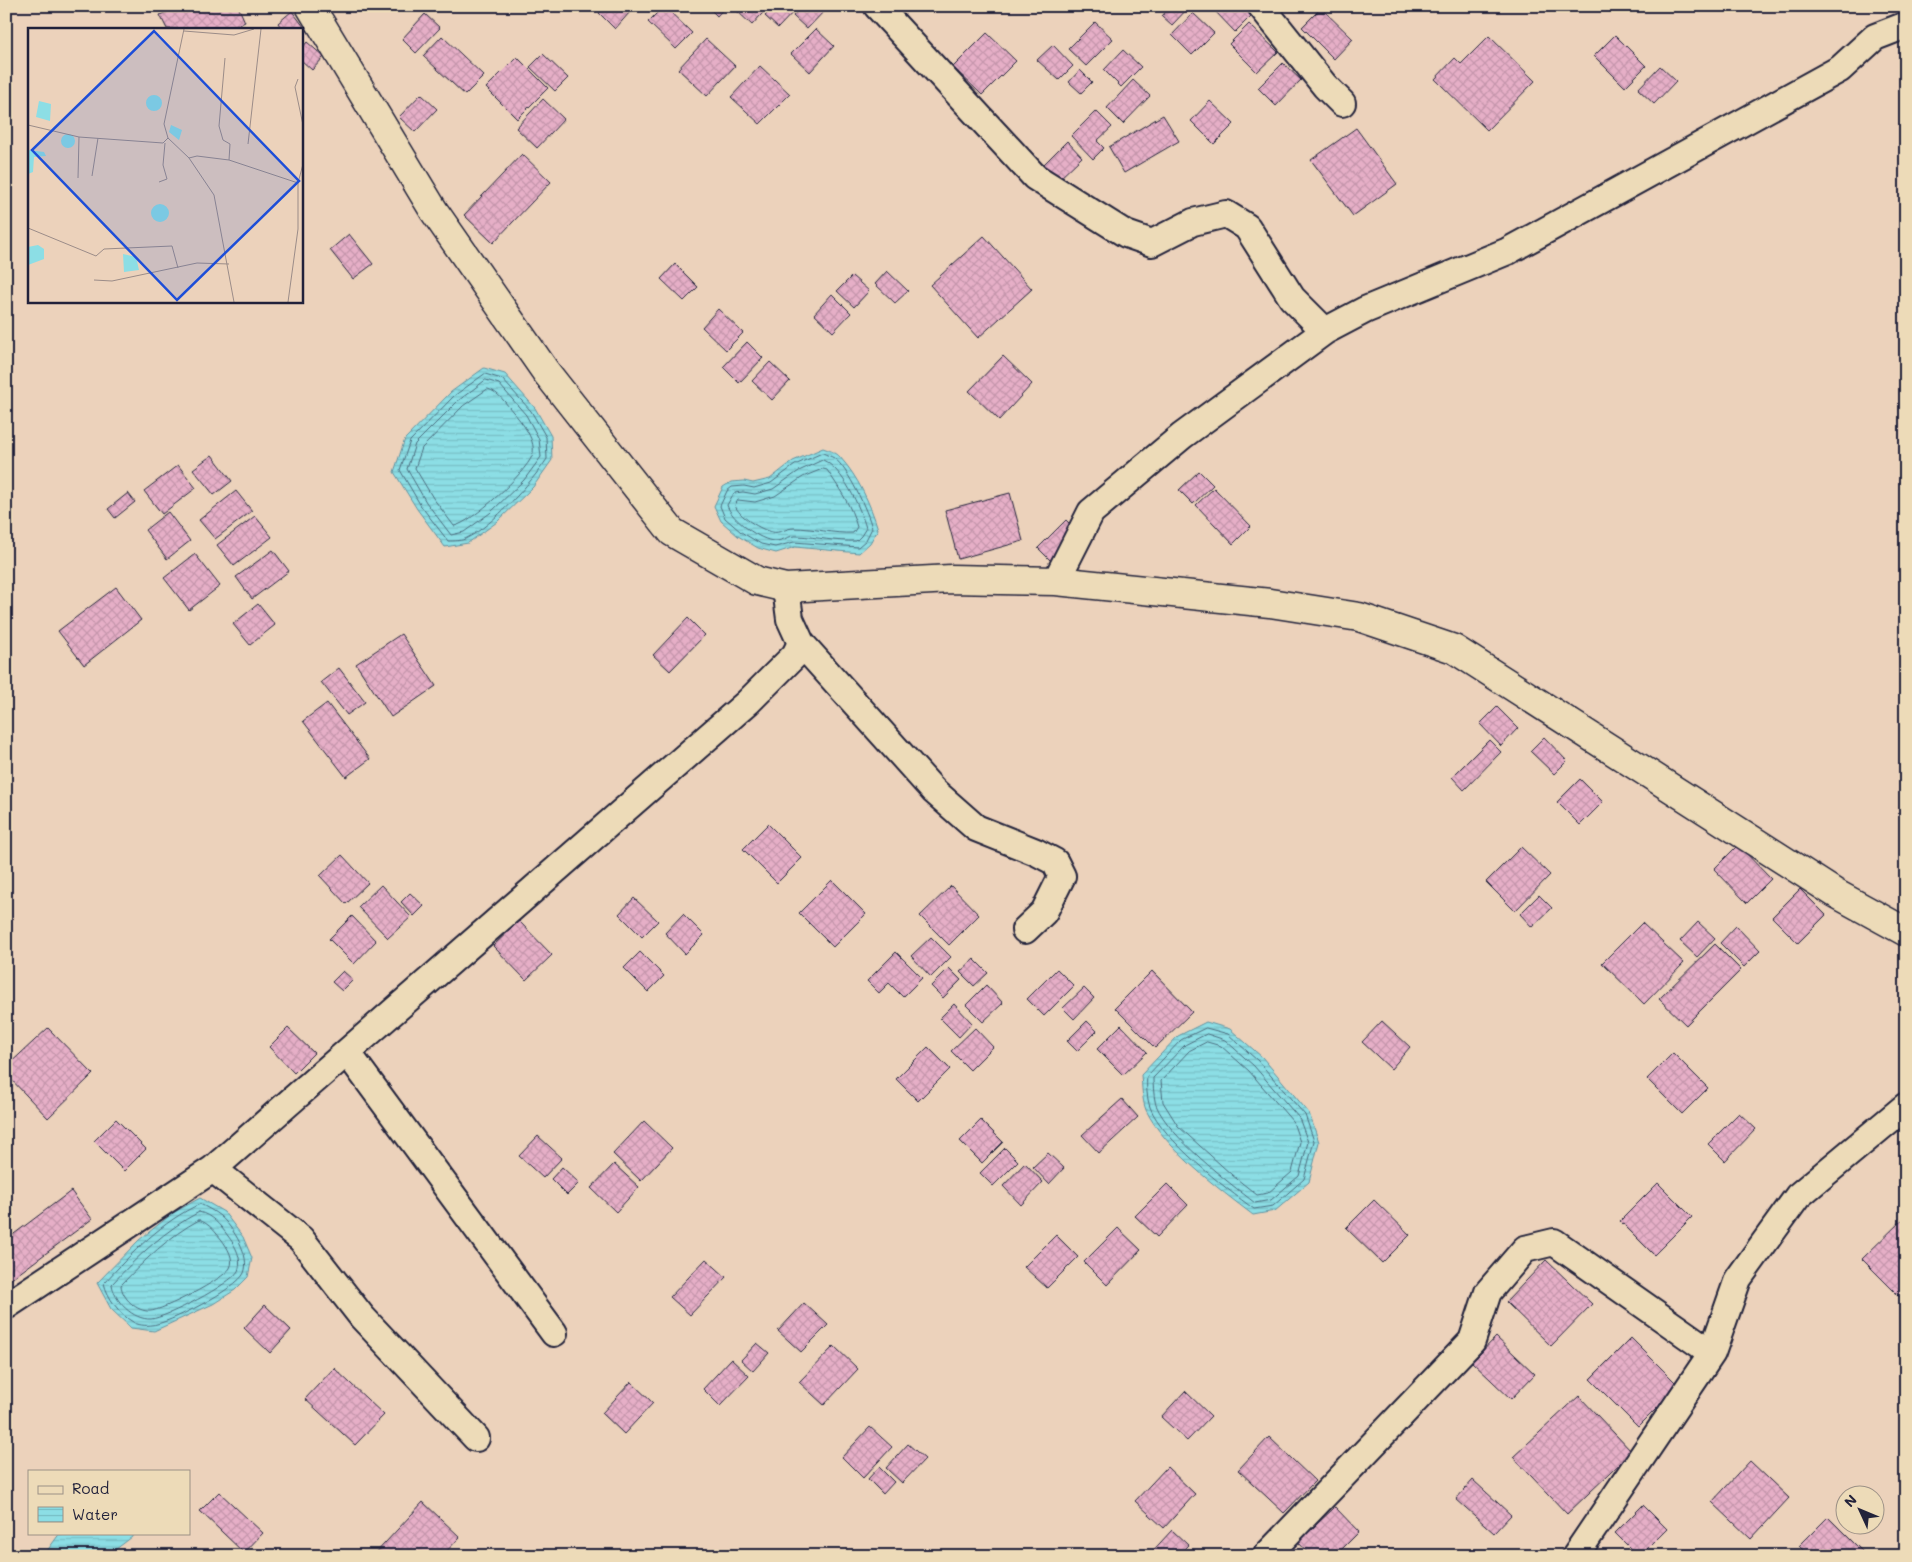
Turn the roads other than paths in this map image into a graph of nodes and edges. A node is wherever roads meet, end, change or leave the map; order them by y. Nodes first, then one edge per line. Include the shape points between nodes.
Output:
1 (310, 6) edge
2 (877, 6) edge
3 (1261, 6) edge
4 (1906, 25) edge
5 (1342, 103) dead end
6 (1325, 331) junction
7 (1056, 581) junction
8 (786, 588) junction
9 (800, 643) junction
10 (1024, 930) dead end
11 (1906, 932) edge
12 (347, 1052) junction
13 (1906, 1106) edge
14 (213, 1169) junction
15 (6, 1306) edge
16 (554, 1333) dead end
17 (1712, 1353) junction
18 (476, 1438) dead end
19 (1266, 1556) edge
20 (1575, 1556) edge

1 - 8 main road via 434,211 546,372 672,532 757,581
2 - 6 street via 1035,177 1126,234 1152,243 1193,222 1226,214 1247,227 1292,298
3 - 5 street
4 - 6 street via 1875,37 1840,69 1508,251 1365,310
6 - 7 street via 1182,436 1091,512
7 - 8 main road via 951,579
7 - 11 main road via 1359,617 1454,649 1835,892
8 - 9 street via 790,619
9 - 10 street via 934,791 976,828 1055,862 1062,876 1044,912
9 - 12 street via 795,655 748,702
12 - 14 street
12 - 16 street
13 - 17 street via 1798,1196 1738,1279
14 - 15 street
14 - 18 street via 301,1238 362,1318
17 - 19 street via 1554,1242 1524,1249 1488,1292 1472,1341
17 - 20 street

